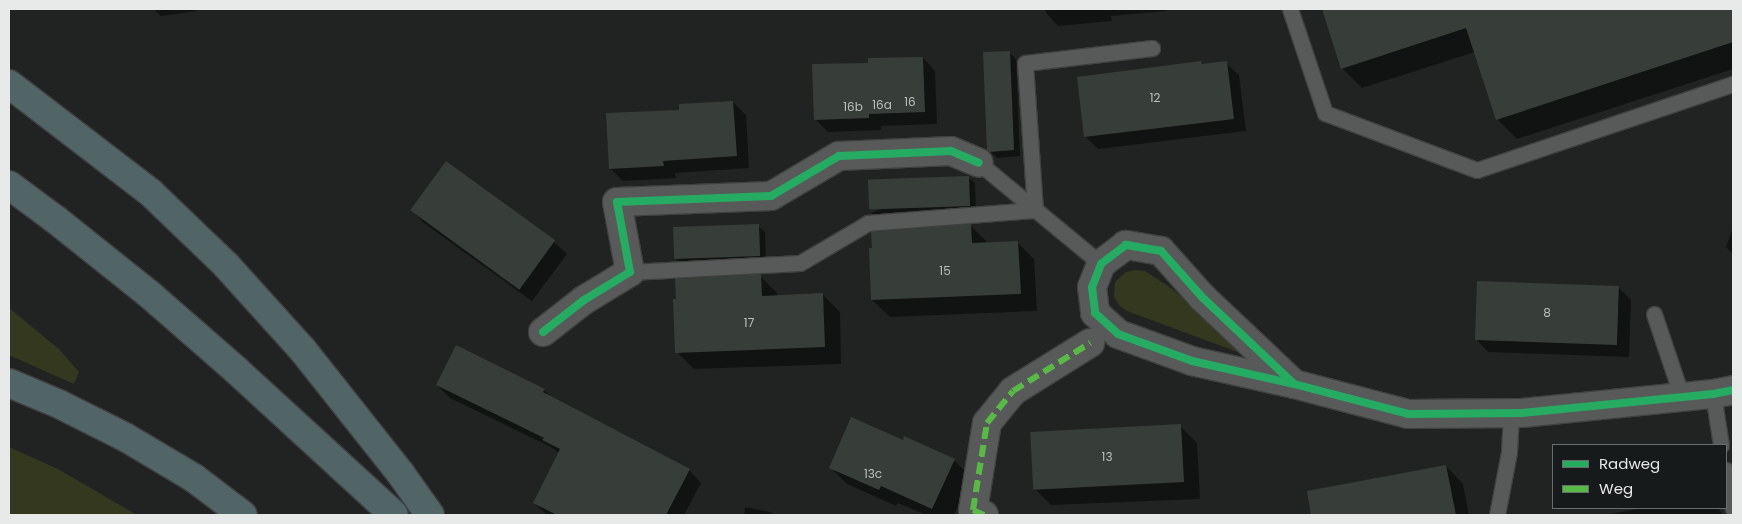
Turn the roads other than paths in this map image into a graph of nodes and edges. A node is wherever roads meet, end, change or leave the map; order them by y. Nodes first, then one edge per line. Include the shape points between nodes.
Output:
1 (1290, 9) edge
2 (1152, 48) dead end
3 (9, 84) edge
4 (1733, 84) edge
5 (979, 164) joint
6 (9, 185) edge
7 (1035, 210) junction
8 (1101, 264) junction
9 (630, 272) junction
10 (1654, 314) dead end
11 (543, 332) dead end
12 (1102, 336) junction
13 (9, 383) edge
14 (1294, 384) junction
15 (1723, 392) edge
16 (1682, 397) junction
17 (1511, 413) junction
18 (1722, 444) edge
19 (1727, 475) edge
20 (1733, 508) edge
21 (243, 515) edge
22 (394, 515) edge
23 (430, 515) edge
24 (984, 515) edge
25 (1497, 515) edge

1 - 4 lane via 1325,113 1477,170
2 - 7 lane via 1025,63
3 - 23 highway via 151,193 226,265 302,349
5 - 7 lane
5 - 9 street via 952,151 839,156 771,196 617,202
6 - 22 highway via 149,294
7 - 8 lane
7 - 9 lane via 868,223 800,263
8 - 12 street via 1092,288
8 - 14 street via 1126,245 1161,251 1202,297
9 - 11 street via 584,300
10 - 16 lane
12 - 14 street via 1118,334 1192,361
12 - 24 street via 1013,391 987,422 973,510
13 - 21 highway via 125,437 194,478
14 - 17 street via 1408,414
15 - 16 street
15 - 18 lane
16 - 17 street
17 - 25 lane via 1509,452
19 - 20 lane

